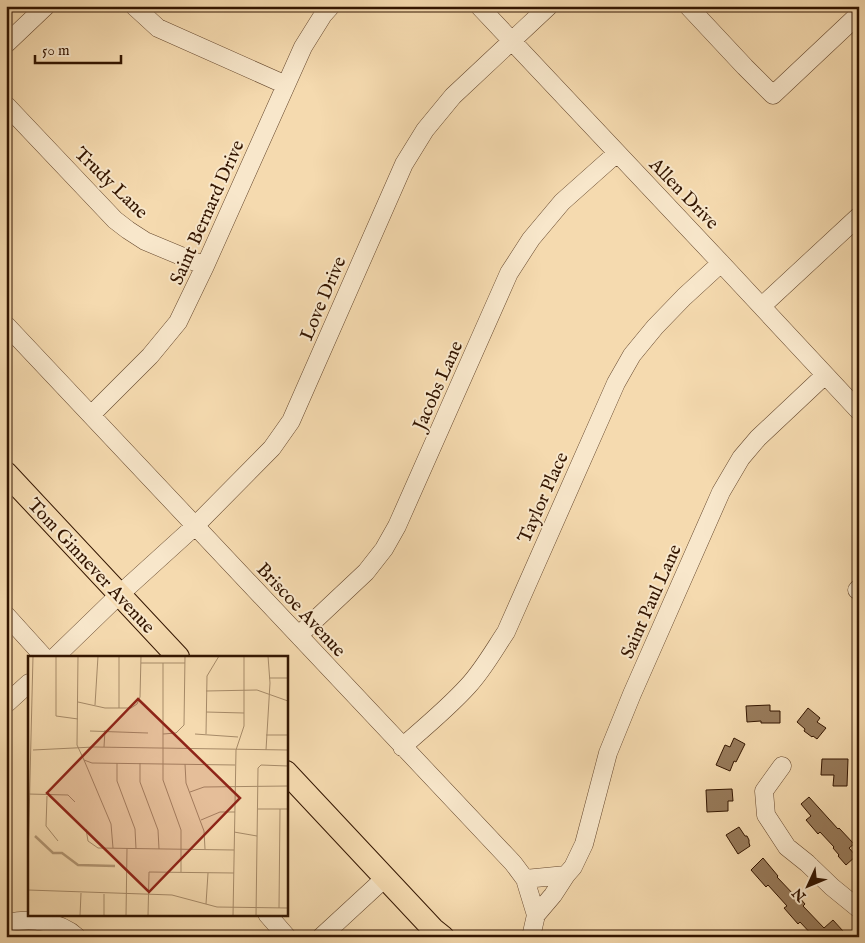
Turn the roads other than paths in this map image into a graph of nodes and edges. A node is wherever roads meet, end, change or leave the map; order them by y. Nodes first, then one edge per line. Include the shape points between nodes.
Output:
1 (46, 6) edge
2 (134, 6) edge
3 (330, 6) edge
4 (478, 6) edge
5 (549, 6) edge
6 (688, 6) edge
7 (859, 14) edge
8 (511, 40) junction
9 (6, 44) edge
10 (286, 85) junction
11 (6, 105) edge
12 (617, 153) junction
13 (859, 216) edge
14 (721, 262) junction
15 (205, 266) junction
16 (762, 306) junction
17 (6, 326) edge
18 (825, 375) junction
19 (859, 411) edge
20 (91, 415) junction
21 (6, 473) edge
22 (195, 526) junction
23 (120, 594) junction
24 (6, 615) edge
25 (299, 635) junction
26 (43, 656) edge
27 (56, 656) edge
28 (177, 656) edge
29 (28, 683) edge
30 (6, 704) edge
31 (402, 747) junction
32 (782, 766) dead end
33 (288, 774) edge
34 (566, 875) junction
35 (385, 878) junction
36 (525, 879) junction
37 (859, 909) edge
38 (536, 915) junction
39 (269, 916) edge
40 (29, 917) edge
41 (6, 923) edge
42 (77, 937) edge
43 (287, 937) edge
44 (321, 937) edge
45 (443, 937) edge
46 (531, 937) edge

1 - 9 street
2 - 10 street via 158,28
3 - 10 street, Saint Bernard Drive via 303,47
4 - 8 street, Allen Drive
5 - 8 street, Love Drive
6 - 7 street via 773,95
8 - 12 street, Allen Drive
8 - 22 street, Love Drive via 453,96 424,130 404,164 291,421 272,448
10 - 15 street, Saint Bernard Drive
11 - 15 street, Trudy Lane via 122,225 145,241
12 - 14 street, Allen Drive
12 - 25 street, Jacobs Lane via 562,202 531,239 509,273 384,549 366,572
13 - 16 street
14 - 16 street, Allen Drive
14 - 31 street, Taylor Place via 655,327 632,355 612,392 506,632 487,662 451,704
15 - 20 street, Saint Bernard Drive via 178,322 150,356
16 - 18 street, Allen Drive
17 - 20 street, Briscoe Avenue
18 - 19 street, Allen Drive
18 - 34 street, Saint Paul Lane via 758,438 741,458 721,492 625,710 608,753 584,844
20 - 22 street, Briscoe Avenue
21 - 23 main road, Tom Ginnever Avenue
22 - 23 street, Love Drive
22 - 25 street, Briscoe Avenue
23 - 27 street, Love Drive
23 - 28 main road, Tom Ginnever Avenue
24 - 26 street
25 - 31 street, Briscoe Avenue
29 - 30 street
31 - 36 street, Briscoe Avenue
32 - 37 street via 764,791 766,815 787,847
33 - 35 main road
34 - 36 street
34 - 38 street, Saint Paul Lane
35 - 44 street
35 - 45 main road
36 - 38 street, Briscoe Avenue
38 - 46 street, Briscoe Avenue
39 - 43 street
40 - 41 street
40 - 42 street via 64,928

